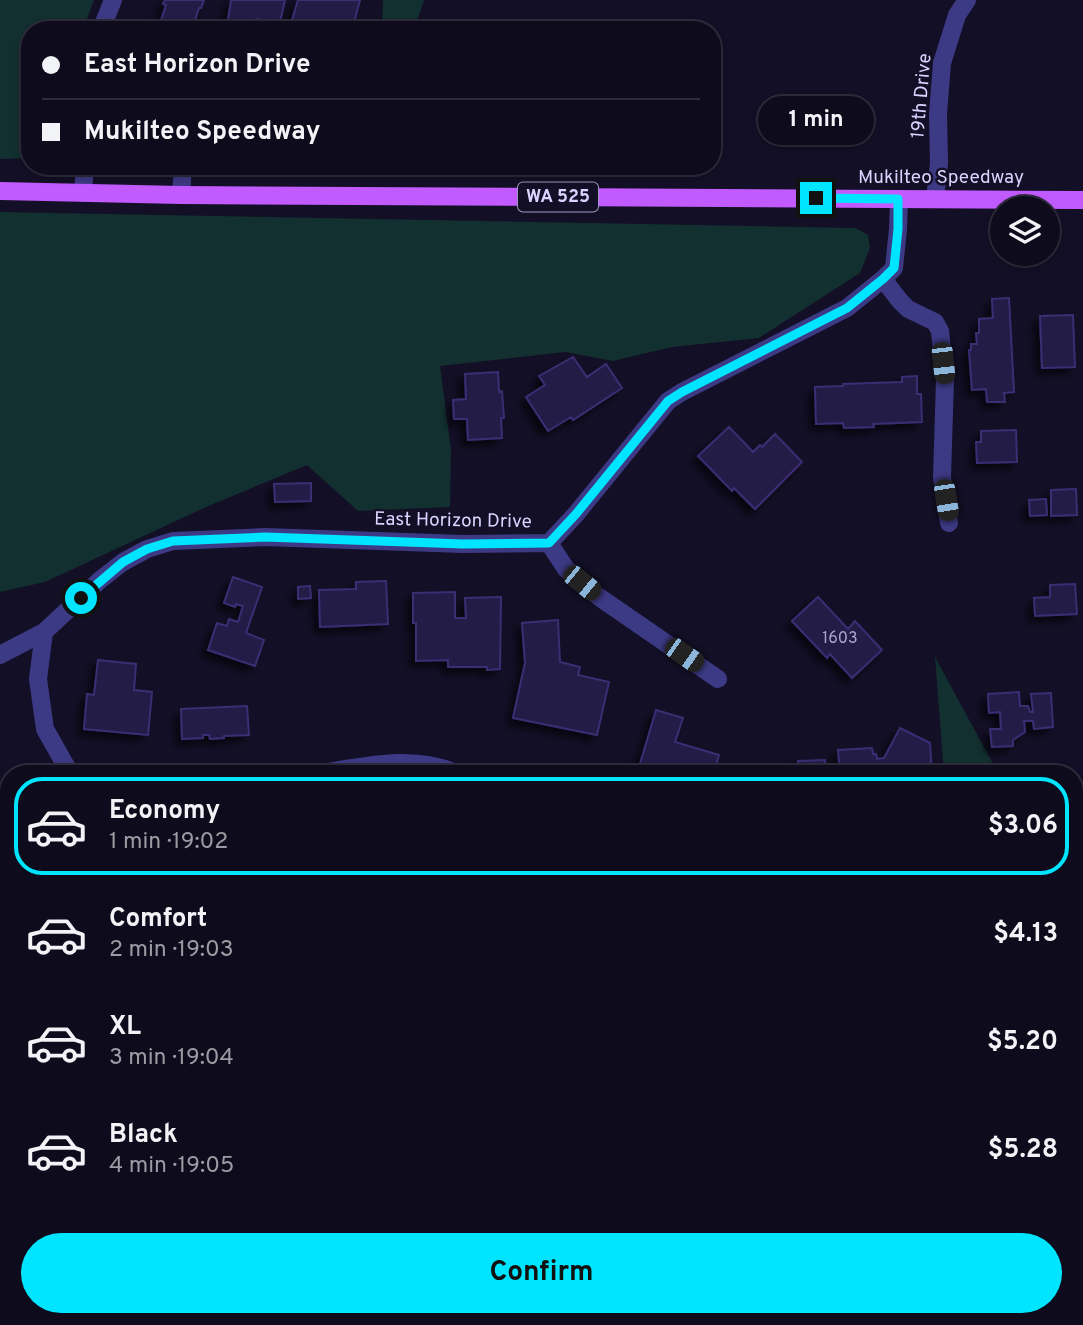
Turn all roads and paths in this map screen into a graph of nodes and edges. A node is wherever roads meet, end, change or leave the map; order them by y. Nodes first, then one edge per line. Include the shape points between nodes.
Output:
1 (113, 0) edge
2 (967, 0) edge
3 (105, 21) edge
4 (84, 175) edge
5 (182, 175) edge
6 (0, 191) edge
7 (83, 193) junction
8 (181, 195) junction
9 (898, 199) junction
10 (935, 199) junction
11 (1083, 200) edge
12 (883, 279) junction
13 (949, 523) dead end
14 (549, 543) junction
15 (44, 632) junction
16 (0, 655) edge
17 (718, 679) dead end
18 (65, 765) edge
19 (385, 765) edge
20 (431, 765) edge

1 - 3 street
2 - 10 street, 19th Drive via 957,15 942,63
4 - 7 street
5 - 8 street
6 - 7 main road, Mukilteo Speedway / WA 525
7 - 8 main road, Mukilteo Speedway / WA 525
8 - 9 main road, Mukilteo Speedway / WA 525
9 - 10 main road, Mukilteo Speedway / WA 525
9 - 12 street, East Horizon Drive via 894,268
10 - 11 main road, Mukilteo Speedway / WA 525
12 - 13 street via 900,302 935,323 940,331 942,477
12 - 14 street, East Horizon Drive via 847,308 668,401
14 - 15 street, East Horizon Drive via 265,537 173,541 123,562
14 - 17 street via 565,569 599,597
15 - 16 street, East Horizon Drive
15 - 18 street via 38,679 45,729
19 - 20 street

